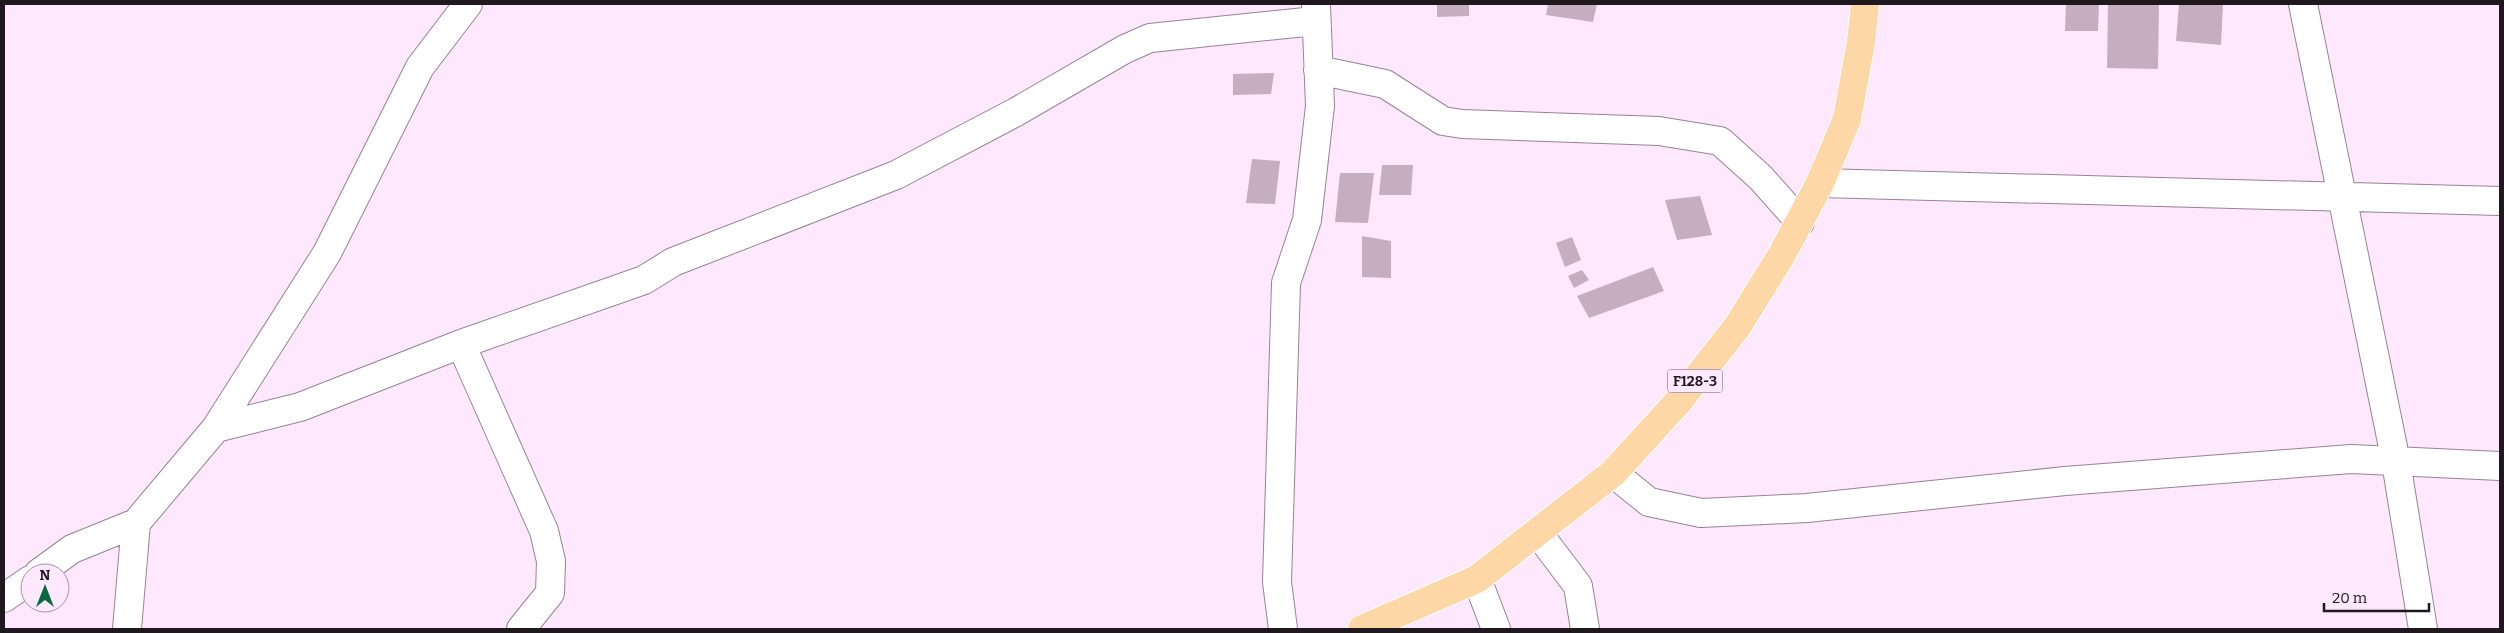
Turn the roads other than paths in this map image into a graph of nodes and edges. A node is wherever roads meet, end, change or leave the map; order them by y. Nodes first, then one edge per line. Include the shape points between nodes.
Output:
1 (468, 4) edge
2 (1865, 4) edge
3 (2303, 4) edge
4 (1316, 12) edge
5 (1318, 70) junction
6 (1820, 183) junction
7 (2343, 197) junction
8 (2500, 201) edge
9 (1800, 222) junction
10 (461, 344) junction
11 (216, 428) junction
12 (2396, 462) junction
13 (2500, 466) edge
14 (1613, 473) junction
15 (136, 523) junction
16 (1538, 533) junction
17 (53, 563) edge
18 (1477, 579) junction
19 (20, 587) edge
20 (4, 598) edge
21 (127, 629) edge
22 (521, 629) edge
23 (1283, 629) edge
24 (1362, 629) edge
25 (1496, 629) edge
26 (1585, 629) edge
27 (2423, 629) edge

1 - 11 street via 420,67 327,253
2 - 6 main road, F128-3 via 1847,119
3 - 7 street
4 - 5 street
4 - 10 street via 1150,38 896,175 673,262 644,280
5 - 9 street via 1385,84 1443,121 1659,132 1720,141 1762,178
5 - 23 street via 1320,106 1307,220 1286,283 1277,582
6 - 7 street
6 - 9 main road, F128-3
7 - 8 street
7 - 12 street
9 - 14 main road, F128-3 via 1737,327 1678,402
10 - 11 street via 300,407
10 - 22 street via 544,531 551,561 550,593
11 - 15 street
12 - 13 street
12 - 14 street via 2351,459 2065,481 1807,508 1701,513 1649,502
12 - 27 street
14 - 16 main road, F128-3
15 - 17 street via 72,549
15 - 21 street
16 - 18 main road, F128-3
16 - 26 street via 1578,586
18 - 24 main road, F128-3
18 - 25 street
19 - 20 street

